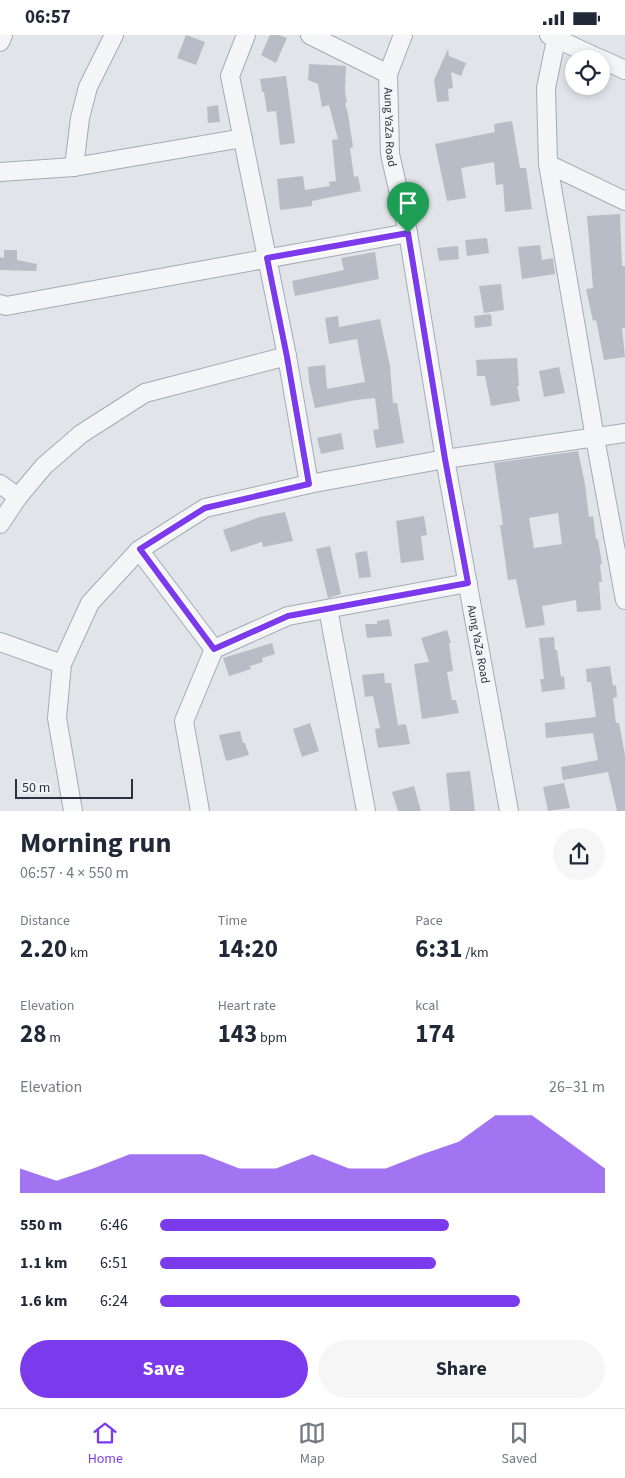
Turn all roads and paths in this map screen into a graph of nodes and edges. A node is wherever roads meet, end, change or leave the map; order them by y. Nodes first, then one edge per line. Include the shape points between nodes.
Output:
1 (3, 35) edge
2 (114, 35) edge
3 (246, 35) edge
4 (310, 35) edge
5 (403, 35) edge
6 (554, 36) edge
7 (0, 42) edge
8 (583, 50) edge
9 (610, 64) edge
10 (625, 71) edge
11 (388, 74) junction
12 (243, 138) junction
13 (548, 164) junction
14 (74, 167) junction
15 (0, 172) edge
16 (625, 201) edge
17 (408, 233) junction
18 (267, 258) junction
19 (2, 308) edge
20 (287, 357) junction
21 (625, 433) edge
22 (595, 438) junction
23 (445, 459) junction
24 (0, 484) edge
25 (309, 484) junction
26 (18, 497) junction
27 (0, 524) edge
28 (140, 549) junction
29 (468, 583) junction
30 (625, 600) edge
31 (328, 609) junction
32 (0, 642) edge
33 (214, 649) junction
34 (62, 664) junction
35 (73, 811) edge
36 (200, 811) edge
37 (366, 811) edge
38 (508, 811) edge

1 - 7 street
2 - 14 street via 88,87 80,117
3 - 12 street via 230,76
4 - 11 street
5 - 11 street, Aung YaZa Road
6 - 8 street
6 - 13 street via 546,88
9 - 10 street
11 - 17 street, Aung YaZa Road via 390,154
12 - 14 street
12 - 18 street
13 - 16 street
13 - 22 street
14 - 15 street
17 - 18 street
17 - 23 street, Aung YaZa Road
18 - 19 street
18 - 20 street
20 - 25 street
20 - 26 street via 145,393 81,433 44,466
21 - 22 street
22 - 23 street
22 - 30 street
23 - 25 street
23 - 29 street, Aung YaZa Road
24 - 26 street
25 - 28 street via 205,508
26 - 27 street
28 - 33 street
28 - 34 street via 90,603
29 - 31 street
29 - 38 street, Aung YaZa Road
31 - 33 street via 288,616
31 - 37 street
32 - 34 street
33 - 36 street via 184,721
34 - 35 street via 57,719

